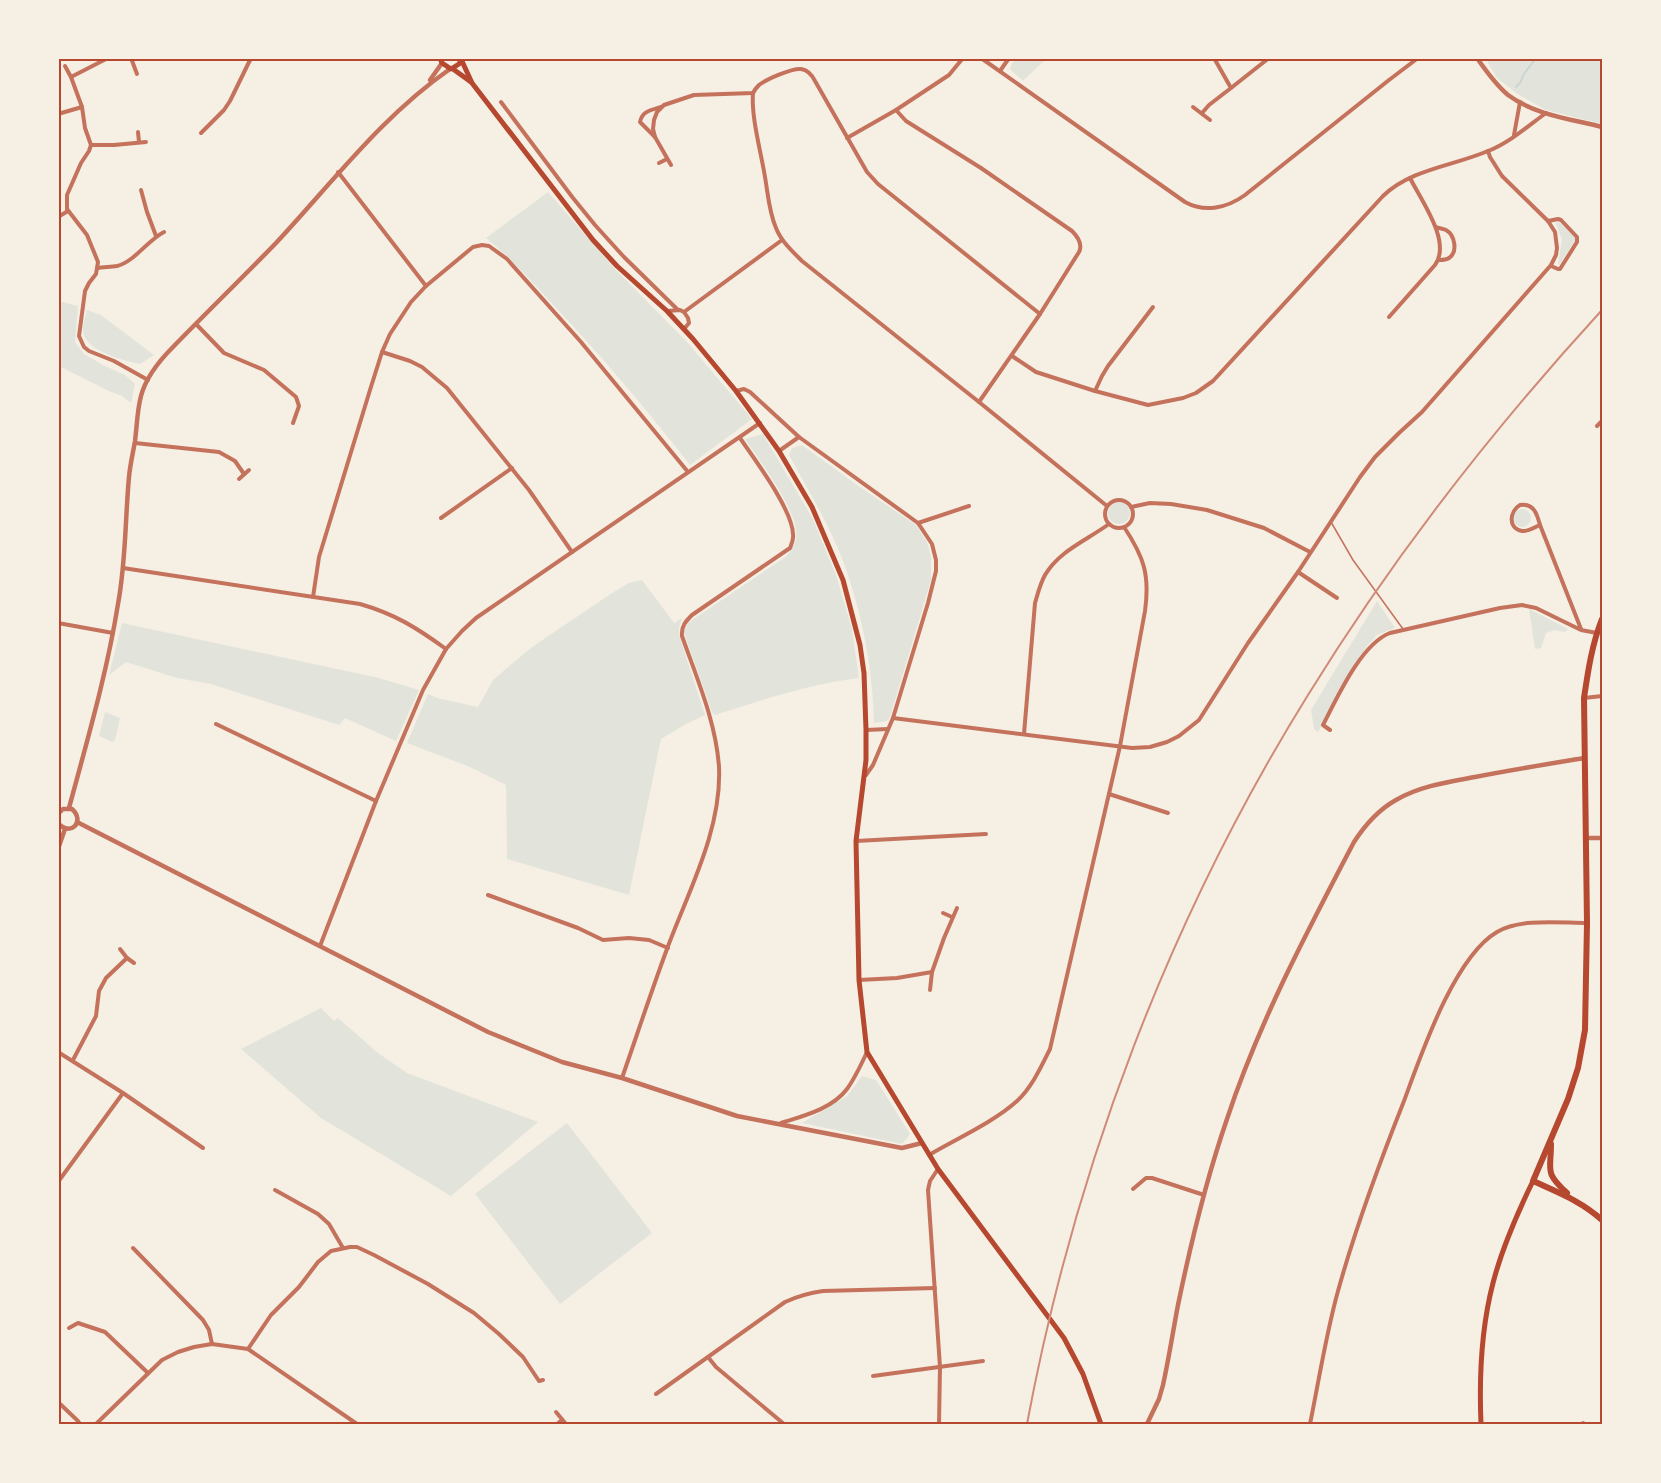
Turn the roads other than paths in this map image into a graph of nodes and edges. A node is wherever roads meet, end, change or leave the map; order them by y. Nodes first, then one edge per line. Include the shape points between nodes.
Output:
1 (108, 58) edge
2 (131, 58) edge
3 (251, 58) edge
4 (963, 58) edge
5 (981, 58) edge
6 (1009, 58) edge
7 (1214, 58) edge
8 (1269, 58) edge
9 (1418, 58) edge
10 (1477, 58) edge
11 (462, 59) edge
12 (440, 60) edge
13 (65, 66) dead end
14 (451, 69) junction
15 (1000, 71) junction
16 (137, 74) dead end
17 (70, 77) junction
18 (472, 83) junction
19 (427, 85) junction
20 (1231, 88) junction
21 (753, 93) junction
22 (501, 102) dead end
23 (1520, 102) junction
24 (664, 105) junction
25 (82, 107) junction
26 (1193, 107) dead end
27 (896, 110) junction
28 (1202, 113) junction
29 (1546, 113) junction
30 (58, 114) edge
31 (1210, 120) dead end
32 (1602, 127) edge
33 (521, 131) junction
34 (138, 132) dead end
35 (201, 133) dead end
36 (514, 136) junction
37 (1514, 136) junction
38 (655, 137) junction
39 (847, 138) junction
40 (139, 142) junction
41 (146, 142) dead end
42 (91, 145) junction
43 (1488, 151) junction
44 (667, 159) junction
45 (659, 163) dead end
46 (671, 165) dead end
47 (338, 172) junction
48 (1410, 178) junction
49 (141, 190) dead end
50 (68, 211) junction
51 (58, 217) edge
52 (1548, 221) junction
53 (1435, 227) junction
54 (165, 232) dead end
55 (156, 236) junction
56 (782, 240) junction
57 (1439, 260) junction
58 (1551, 265) junction
59 (98, 268) junction
60 (426, 286) junction
61 (1153, 307) dead end
62 (678, 310) junction
63 (667, 311) junction
64 (684, 312) junction
65 (1040, 314) junction
66 (1389, 317) dead end
67 (196, 324) junction
68 (684, 329) junction
69 (382, 352) junction
70 (1012, 356) junction
71 (148, 380) junction
72 (736, 391) junction
73 (1095, 391) junction
74 (979, 402) junction
75 (1602, 422) edge
76 (293, 423) dead end
77 (760, 423) junction
78 (1597, 426) dead end
79 (799, 437) junction
80 (740, 438) junction
81 (135, 443) junction
82 (779, 451) junction
83 (512, 468) junction
84 (249, 471) dead end
85 (688, 472) junction
86 (244, 474) junction
87 (239, 479) dead end
88 (969, 506) dead end
89 (1107, 506) junction
90 (1131, 507) junction
91 (441, 518) dead end
92 (1330, 521) junction
93 (918, 523) junction
94 (1109, 524) junction
95 (1540, 525) junction
96 (1124, 527) junction
97 (572, 552) junction
98 (1310, 552) junction
99 (123, 568) junction
100 (1298, 572) junction
101 (313, 597) junction
102 (1337, 598) dead end
103 (1602, 619) edge
104 (58, 623) edge
105 (1403, 629) junction
106 (1581, 630) junction
107 (113, 633) junction
108 (1597, 633) junction
109 (446, 649) junction
110 (1602, 696) edge
111 (1584, 698) junction
112 (893, 718) junction
113 (216, 724) dead end
114 (888, 729) junction
115 (866, 730) junction
116 (1330, 730) dead end
117 (1024, 734) junction
118 (1120, 746) junction
119 (1584, 758) junction
120 (864, 777) junction
121 (1108, 794) junction
122 (376, 801) junction
123 (69, 808) junction
124 (1168, 813) dead end
125 (59, 814) edge
126 (77, 822) junction
127 (58, 823) edge
128 (66, 829) junction
129 (986, 834) dead end
130 (1586, 838) junction
131 (1602, 838) edge
132 (856, 841) junction
133 (58, 849) edge
134 (488, 896) dead end
135 (957, 908) dead end
136 (943, 913) dead end
137 (952, 916) junction
138 (1587, 923) junction
139 (320, 946) junction
140 (668, 948) junction
141 (120, 949) dead end
142 (127, 958) junction
143 (134, 963) dead end
144 (932, 972) junction
145 (859, 980) junction
146 (930, 990) dead end
147 (58, 1052) edge
148 (867, 1052) junction
149 (73, 1060) junction
150 (622, 1078) junction
151 (123, 1093) junction
152 (780, 1124) junction
153 (1551, 1140) junction
154 (922, 1143) junction
155 (203, 1148) dead end
156 (929, 1155) junction
157 (938, 1169) junction
158 (1533, 1181) junction
159 (58, 1182) edge
160 (1133, 1189) dead end
161 (275, 1190) dead end
162 (1204, 1195) junction
163 (1572, 1198) junction
164 (1602, 1220) edge
165 (133, 1248) dead end
166 (343, 1248) junction
167 (935, 1288) junction
168 (69, 1328) dead end
169 (212, 1344) junction
170 (248, 1349) junction
171 (708, 1358) junction
172 (983, 1361) dead end
173 (940, 1367) junction
174 (148, 1373) junction
175 (873, 1376) dead end
176 (543, 1380) dead end
177 (656, 1394) dead end
178 (58, 1402) edge
179 (556, 1412) dead end
180 (562, 1420) junction
181 (80, 1425) edge
182 (96, 1425) edge
183 (357, 1425) edge
184 (557, 1425) edge
185 (566, 1425) edge
186 (784, 1425) edge
187 (939, 1425) edge
188 (1101, 1425) edge
189 (1147, 1425) edge
190 (1310, 1425) edge
191 (1481, 1425) edge

1 - 17 street
2 - 16 street
3 - 35 street via 230,101
4 - 27 street via 949,75
5 - 15 street
6 - 15 street
7 - 20 street
8 - 20 street
9 - 15 street via 1245,195 1215,208 1185,202
10 - 23 street via 1495,82
11 - 14 main road
11 - 18 main road
12 - 14 main road
12 - 19 street
13 - 17 street
14 - 18 main road
14 - 19 street
17 - 25 street
18 - 36 main road
19 - 47 street
20 - 28 street
21 - 24 street via 694,95
21 - 39 street via 759,85 788,71 806,71
21 - 56 street via 771,211
22 - 33 street
23 - 29 street
23 - 37 street
24 - 38 street via 654,120
24 - 38 street via 641,116 640,122
25 - 30 street
25 - 42 street
26 - 28 street
27 - 39 street
27 - 65 street via 906,121 981,168 1079,238 1079,252
28 - 31 street
29 - 32 street
29 - 37 street
33 - 36 street
33 - 62 street via 595,225
34 - 40 street
36 - 63 main road via 593,240
37 - 43 street
38 - 44 street
39 - 65 street via 878,184
40 - 41 street
40 - 42 street
42 - 50 street via 67,195
43 - 48 street
43 - 52 street via 1502,176
44 - 45 street
44 - 46 street
47 - 60 street
47 - 67 street via 276,243
48 - 53 street
48 - 73 street via 1383,196 1239,355 1204,388 1183,398 1148,405
49 - 55 street
50 - 51 street
50 - 59 street via 87,236
52 - 58 street via 1557,243
52 - 58 street via 1561,220 1577,237 1560,269
53 - 57 street via 1441,246
53 - 57 street via 1447,231 1454,241 1452,255
54 - 55 street
55 - 59 street via 124,264
56 - 64 street
56 - 74 street via 802,261
57 - 66 street
58 - 92 street via 1422,412 1375,457
59 - 71 street via 85,291 79,336 89,351
60 - 69 street via 400,316
60 - 85 street via 473,247 489,246 499,252 581,342
61 - 73 street via 1108,366
62 - 63 street
62 - 64 street
63 - 68 main road
64 - 68 street via 689,322
65 - 70 street
67 - 71 street via 157,363
67 - 76 street via 224,353 264,370 296,398 299,406
68 - 72 main road
69 - 83 street via 422,367 440,382
69 - 101 street via 318,557
70 - 73 street via 1036,372
70 - 74 street
71 - 81 street via 140,403
72 - 77 main road
72 - 79 street via 750,392
74 - 89 street
75 - 78 street
77 - 80 street
77 - 82 main road
79 - 82 street
79 - 93 street
80 - 85 street
80 - 140 street via 785,508 793,539 790,548 692,615 682,627 715,737 719,782 713,825
81 - 86 street via 219,452 235,461
81 - 99 street
82 - 115 main road via 812,507 843,580 860,645
83 - 91 street
83 - 97 street
84 - 86 street
85 - 97 street
86 - 87 street
88 - 93 street
89 - 90 street via 1119,500
89 - 94 street
90 - 96 street via 1132,519
90 - 98 street via 1150,503 1207,510 1264,528
92 - 98 street
92 - 105 lane
93 - 112 street via 932,544 936,571
94 - 96 street
94 - 117 street via 1059,558 1040,584
95 - 95 street via 1526,531 1518,529 1511,519 1513,511 1520,505 1529,505
95 - 106 street
96 - 118 street via 1140,553 1147,576 1147,597
97 - 109 street via 476,618
98 - 100 street
99 - 101 street
99 - 107 street
100 - 102 street
100 - 118 street via 1199,720 1167,742 1150,747
101 - 109 street via 360,604 391,615
103 - 108 highway
104 - 107 street
105 - 106 street via 1522,605
105 - 116 street via 1383,635 1364,654 1323,725
106 - 108 street
107 - 123 street
108 - 111 highway
109 - 122 street via 423,690
110 - 111 street
111 - 119 highway
112 - 114 street
112 - 117 street
113 - 122 street
114 - 115 street
114 - 120 street
115 - 120 main road
117 - 118 street
118 - 121 street
119 - 130 highway
119 - 162 street via 1420,789 1395,800 1368,822 1354,842 1270,1008 1247,1062
120 - 132 main road
121 - 124 street
121 - 156 street via 1050,1049 1018,1100
122 - 139 street
123 - 125 street
123 - 126 street via 77,813
126 - 128 street
126 - 139 street
127 - 128 street
128 - 133 street
129 - 132 street
130 - 131 street
130 - 138 highway
132 - 145 main road
134 - 140 street via 603,940 649,940
135 - 137 street
136 - 137 street
137 - 144 street
138 - 153 highway via 1585,1030 1576,1075
138 - 190 street via 1519,924 1498,931 1470,959 1436,1017 1358,1223 1337,1293
139 - 150 street via 488,1032 562,1062
140 - 150 street
141 - 142 street
142 - 143 street
142 - 149 street via 105,978 96,1016
144 - 145 street
144 - 146 street
145 - 148 main road
147 - 149 street
148 - 152 street via 838,1098 817,1111
148 - 154 main road
149 - 151 street
150 - 152 street via 737,1116
151 - 155 street
151 - 159 street
152 - 154 street via 902,1148
153 - 158 highway
153 - 163 highway via 1550,1173
154 - 156 main road
156 - 157 main road
157 - 167 street via 928,1190
157 - 188 main road via 1064,1338 1083,1374
158 - 163 highway
158 - 191 main road via 1499,1262 1488,1305 1481,1359
160 - 162 street via 1146,1178
161 - 166 street via 318,1214
162 - 189 street via 1163,1385
163 - 164 highway
165 - 169 street via 203,1320 210,1330
166 - 170 street via 331,1251 318,1262 271,1315
166 - 176 street via 357,1247 374,1255 474,1313 523,1357 539,1381
167 - 171 street via 807,1293 785,1302
167 - 173 street
168 - 174 street via 78,1323 105,1332
169 - 170 street
169 - 174 street via 178,1352
170 - 183 street
171 - 177 street
171 - 186 street
172 - 173 street
173 - 175 street
173 - 187 street
174 - 182 street
178 - 181 street
179 - 180 street
180 - 184 street
180 - 185 street

